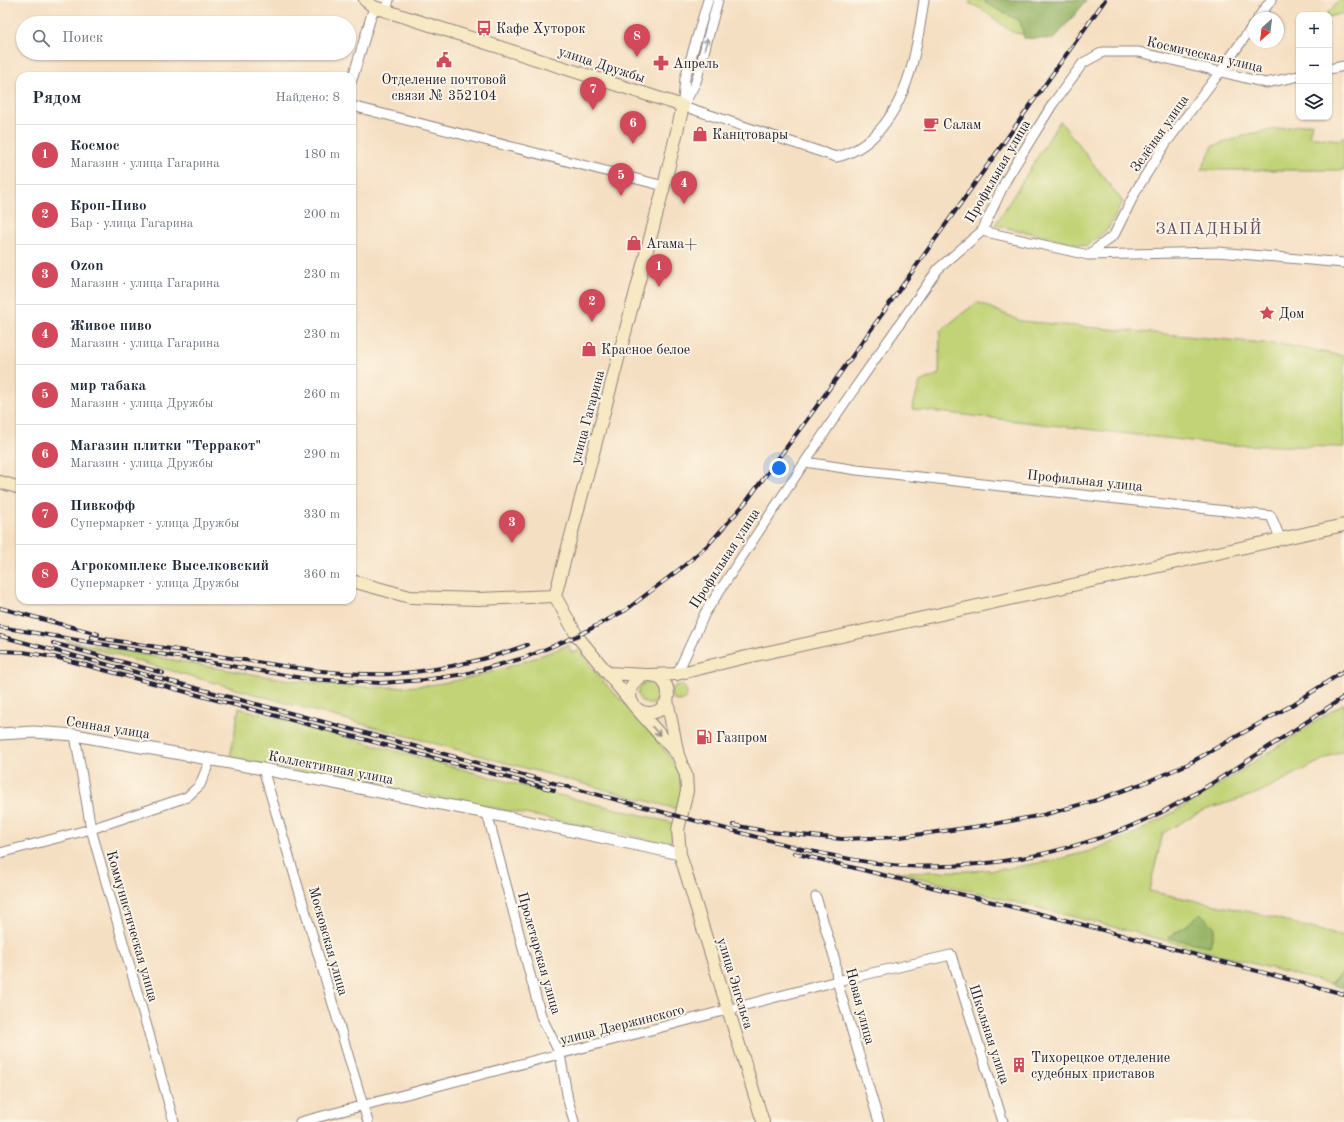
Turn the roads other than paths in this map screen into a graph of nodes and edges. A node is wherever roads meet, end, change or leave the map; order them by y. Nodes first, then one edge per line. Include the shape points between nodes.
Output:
1 (708, 0) edge
2 (718, 0) edge
3 (924, 0) edge
4 (1271, 0) edge
5 (379, 4) edge
6 (1262, 12) edge
7 (1248, 32) edge
8 (1103, 52) joint
9 (1344, 66) edge
10 (1332, 69) edge
11 (355, 72) edge
12 (1220, 72) junction
13 (1296, 77) edge
14 (683, 106) junction
15 (356, 107) edge
16 (664, 186) junction
17 (982, 231) junction
18 (1088, 255) junction
19 (1344, 263) edge
20 (805, 462) junction
21 (0, 482) edge
22 (16, 487) edge
23 (1344, 526) edge
24 (1281, 540) junction
25 (356, 582) edge
26 (555, 596) junction
27 (608, 673) junction
28 (677, 674) junction
29 (649, 675) junction
30 (667, 695) junction
31 (634, 705) junction
32 (0, 734) edge
33 (75, 735) junction
34 (678, 754) junction
35 (210, 760) junction
36 (263, 769) junction
37 (487, 813) junction
38 (91, 829) junction
39 (0, 853) edge
40 (680, 854) junction
41 (816, 896) dead end
42 (951, 955) joint
43 (838, 981) junction
44 (729, 1011) junction
45 (560, 1054) junction
46 (363, 1106) junction
47 (174, 1122) edge
48 (300, 1122) edge
49 (368, 1122) edge
50 (574, 1122) edge
51 (763, 1122) edge
52 (879, 1122) edge
53 (1003, 1122) edge

1 - 14 street, улица Гагарина via 686,78
14 -> 2 street, улица Гагарина via 696,82
3 - 14 street via 911,70 898,103 884,125 866,144 846,155 836,157
4 - 6 street
5 - 11 street
5 - 14 main road, улица Дружбы
7 - 12 street, Зелёная улица
8 - 12 street, Космическая улица via 1139,52
8 - 17 street, Профильная улица via 1083,63 1052,106 1006,180
9 - 10 street
12 - 13 street, Космическая улица via 1266,83
12 - 18 street, Зелёная улица via 1166,142 1114,235
14 - 16 main road, улица Гагарина
15 - 16 street
16 - 26 main road, улица Гагарина
17 - 18 street
17 - 20 street, Профильная улица via 938,269
18 - 19 street via 1218,252
20 - 24 street, Профильная улица via 1271,516
20 - 28 street, Профильная улица via 705,613
21 - 22 main road
23 - 24 main road
24 - 28 main road
25 - 26 main road via 410,597 478,600
26 - 27 main road via 577,636
27 - 29 main road
27 - 31 main road
28 - 29 main road
28 - 30 main road
29 - 30 main road via 656,676 662,681
29 - 31 main road via 638,678 632,685 630,694
30 - 31 main road via 662,708 652,713 643,712
30 - 34 main road
31 -> 34 main road
32 - 33 street, Сенная улица via 34,732
33 - 35 street, Сенная улица
33 - 38 street, Коммунистическая улица
34 - 40 main road, улица Энгельса via 686,775 687,792 678,830
35 - 36 street, Коллективная улица
35 - 38 street via 200,785 187,797
36 - 37 street, Коллективная улица
36 - 46 street, Московская улица
37 - 40 street, Коллективная улица
37 - 45 street, Пролетарская улица via 541,1016
38 - 39 street
38 - 47 street, Коммунистическая улица
40 - 44 main road, улица Энгельса
41 - 43 street, Новая улица via 835,960
42 - 43 street, улица Дзержинского
42 - 53 street, Школьная улица
43 - 44 street, улица Дзержинского
43 - 52 street, Новая улица
44 - 45 street, улица Дзержинского
44 - 51 main road, улица Энгельса
45 - 46 street, улица Дзержинского
45 - 50 street, Пролетарская улица
46 - 48 street, улица Дзержинского
46 - 49 street, Московская улица

